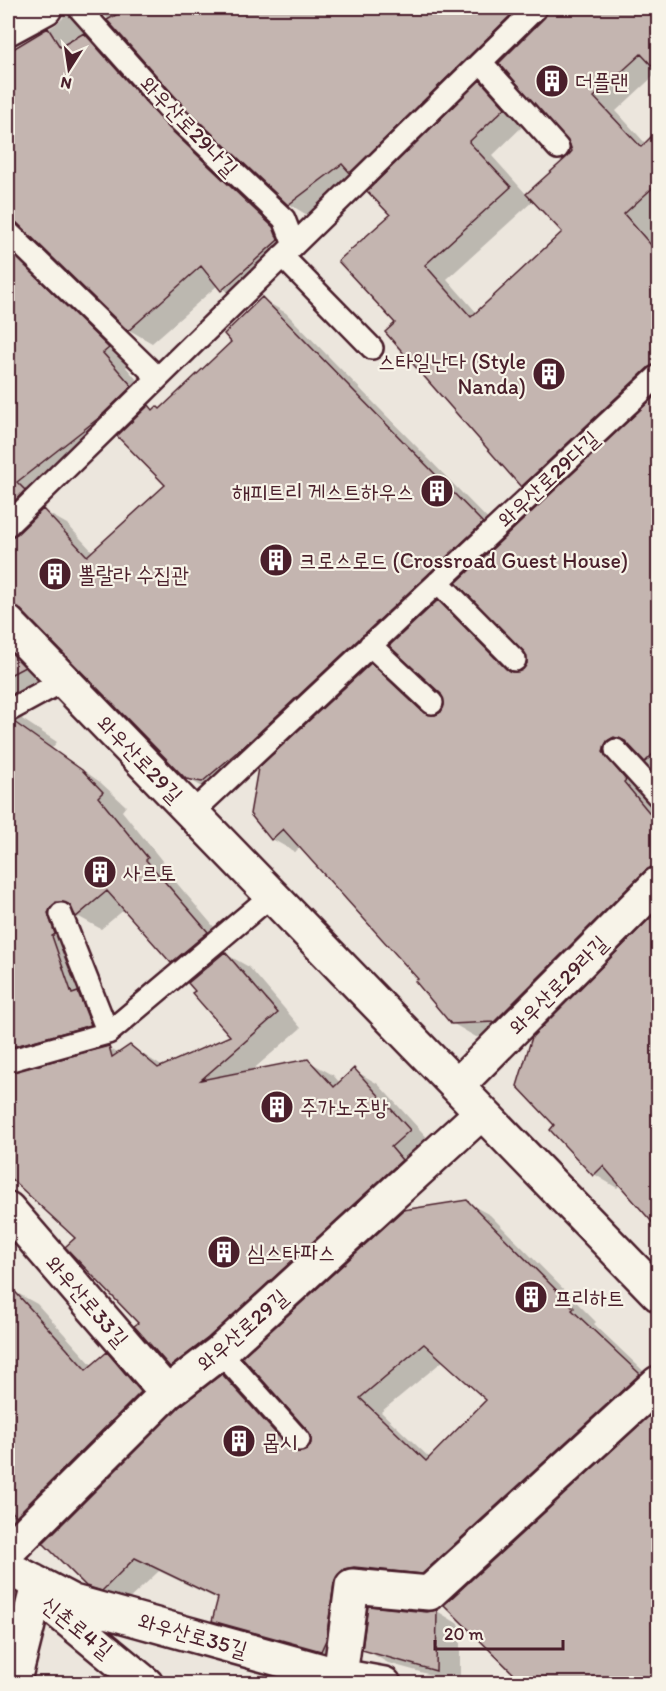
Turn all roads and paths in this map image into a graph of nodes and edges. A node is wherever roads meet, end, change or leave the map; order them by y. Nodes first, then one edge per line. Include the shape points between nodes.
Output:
1 (45, 8) edge
2 (80, 8) edge
3 (536, 8) edge
4 (8, 28) edge
5 (481, 62) junction
6 (558, 148) dead end
7 (8, 232) edge
8 (288, 250) junction
9 (372, 348) dead end
10 (156, 376) junction
11 (658, 376) edge
12 (8, 525) edge
13 (438, 582) junction
14 (8, 623) edge
15 (370, 645) junction
16 (515, 660) dead end
17 (63, 681) junction
18 (432, 703) dead end
19 (8, 711) edge
20 (616, 750) dead end
21 (658, 796) edge
22 (192, 813) junction
23 (658, 884) edge
24 (272, 895) junction
25 (61, 914) dead end
26 (108, 1033) junction
27 (8, 1061) edge
28 (457, 1086) junction
29 (481, 1113) junction
30 (8, 1209) edge
31 (658, 1294) edge
32 (220, 1352) junction
33 (658, 1383) edge
34 (167, 1393) junction
35 (299, 1440) dead end
36 (8, 1551) edge
37 (25, 1581) edge
38 (340, 1676) junction
39 (10, 1683) edge
40 (146, 1683) edge
41 (384, 1683) edge

1 - 4 street
2 - 8 lane, 와우산로29나길 via 178,119 284,219
3 - 5 lane
5 - 6 lane
5 - 8 lane
7 - 10 lane
8 - 9 lane, 와우산로29나길
8 - 10 lane
10 - 12 lane
11 - 13 lane, 와우산로29다길
13 - 15 lane, 와우산로29다길
13 - 16 lane
14 - 17 street, 와우산로29길
15 - 18 lane
15 - 22 lane, 와우산로29다길
17 - 19 lane
17 - 22 street, 와우산로29길
20 - 21 lane
22 - 24 street, 와우산로29길
23 - 28 street, 와우산로29라길
24 - 26 lane
24 - 28 street, 와우산로29길
25 - 26 lane
26 - 27 lane
28 - 29 street, 와우산로29길
29 - 31 street, 와우산로29길
29 - 32 street, 와우산로29길
30 - 34 street, 와우산로33길
32 - 34 street, 와우산로29길
32 - 35 lane
33 - 38 street via 429,1593 352,1586
34 - 36 street, 와우산로29길
37 - 38 street, 와우산로35길 via 74,1602
37 - 39 street, 신촌로4길 via 15,1676
37 - 40 street, 신촌로4길
38 - 41 street, 와우산로35길

